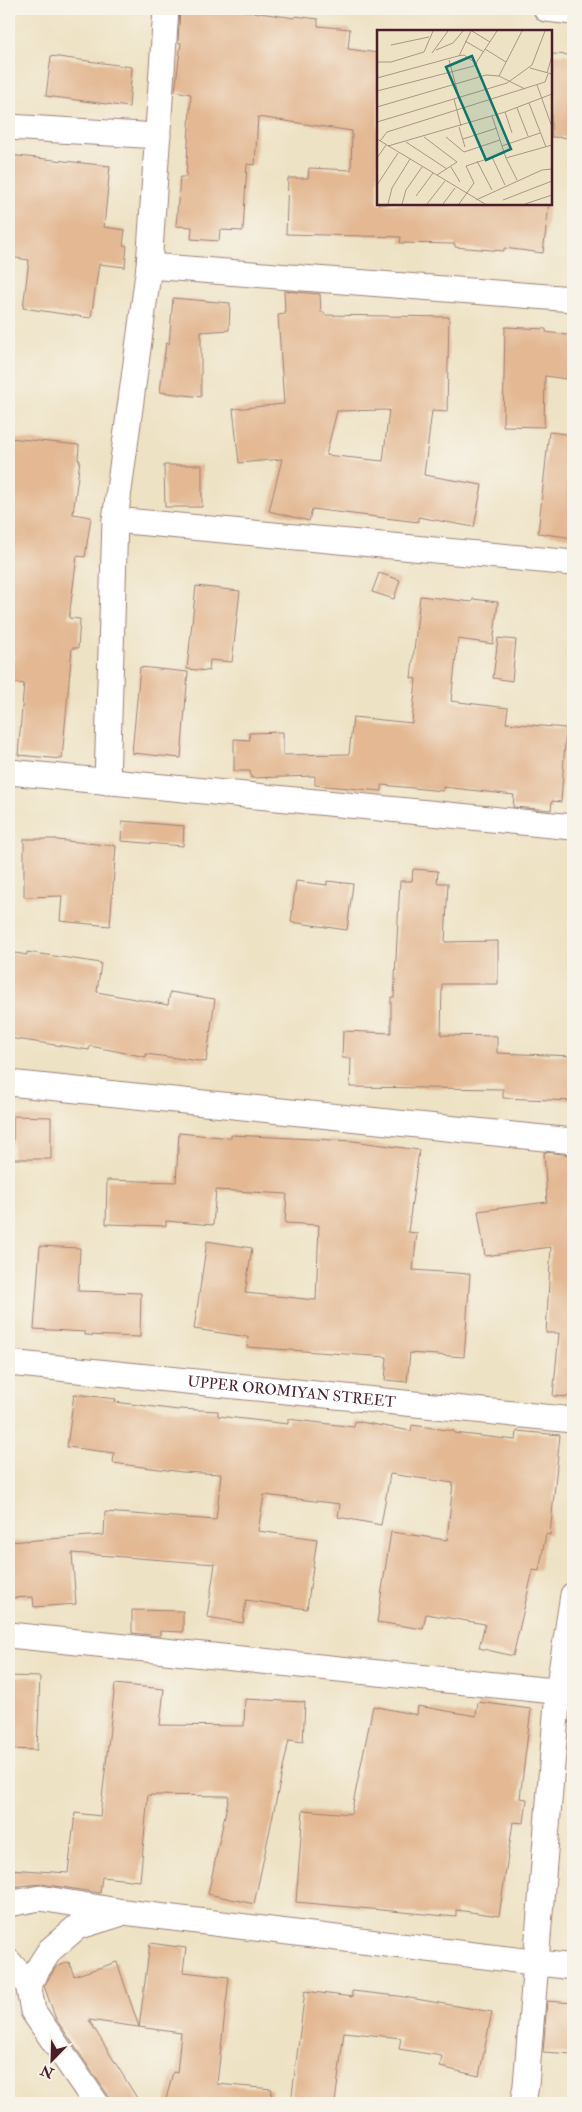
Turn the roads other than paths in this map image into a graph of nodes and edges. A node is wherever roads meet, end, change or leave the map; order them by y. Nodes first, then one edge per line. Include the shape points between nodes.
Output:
1 (166, 9) edge
2 (546, 9) edge
3 (573, 12) edge
4 (9, 127) edge
5 (158, 136) junction
6 (148, 266) junction
7 (573, 299) edge
8 (115, 520) junction
9 (573, 563) edge
10 (9, 772) edge
11 (107, 782) junction
12 (573, 827) edge
13 (9, 1083) edge
14 (573, 1141) edge
15 (9, 1363) edge
16 (573, 1420) edge
17 (573, 1595) edge
18 (9, 1635) edge
19 (566, 1692) edge
20 (9, 1904) edge
21 (124, 1912) junction
22 (9, 1962) edge
23 (535, 1962) junction
24 (573, 1968) edge
25 (28, 1984) junction
26 (96, 2103) edge
27 (523, 2103) edge

1 - 5 street
2 - 3 street
4 - 5 street
5 - 6 street
6 - 7 street
6 - 8 street
8 - 9 street
8 - 11 street
10 - 11 street
11 - 12 street
13 - 14 street
15 - 16 street, UPPER OROMIYAN STREET
17 - 19 street
18 - 19 street
19 - 23 street
20 - 21 street via 40,1898
21 - 23 street
21 - 25 street via 78,1927 50,1950
22 - 25 street
23 - 24 street
23 - 27 street
25 - 26 street via 34,2011

